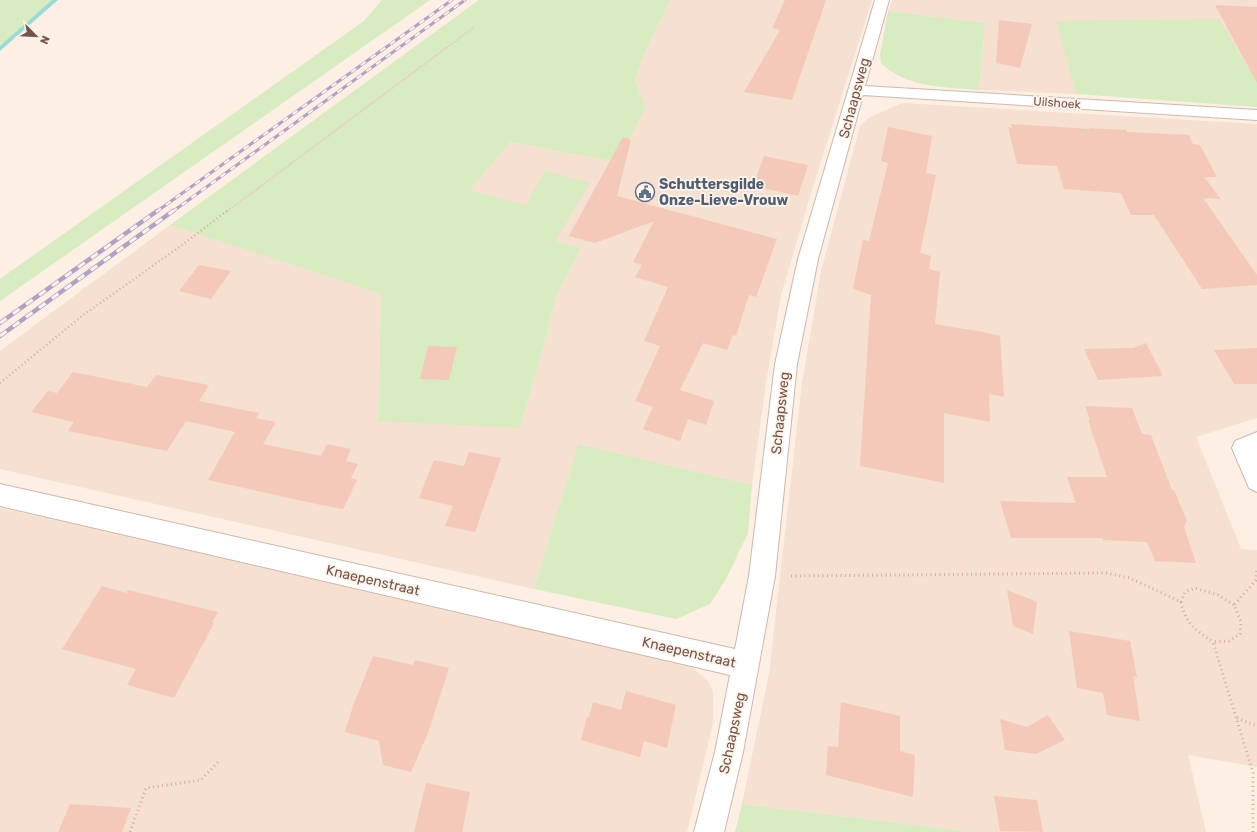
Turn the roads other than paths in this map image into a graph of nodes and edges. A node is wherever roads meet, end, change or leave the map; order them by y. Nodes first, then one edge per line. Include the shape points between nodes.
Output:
1 (882, 0) edge
2 (857, 90) junction
3 (1257, 115) edge
4 (1257, 442) edge
5 (1257, 481) edge
6 (0, 495) edge
7 (746, 665) junction
8 (709, 832) edge

1 - 2 street, Schaapsweg
2 - 3 street, Uilshoek
2 - 7 street, Schaapsweg via 808,259 786,364 762,576
4 - 5 street via 1243,448
6 - 7 street, Knaepenstraat
7 - 8 street, Schaapsweg via 729,752

